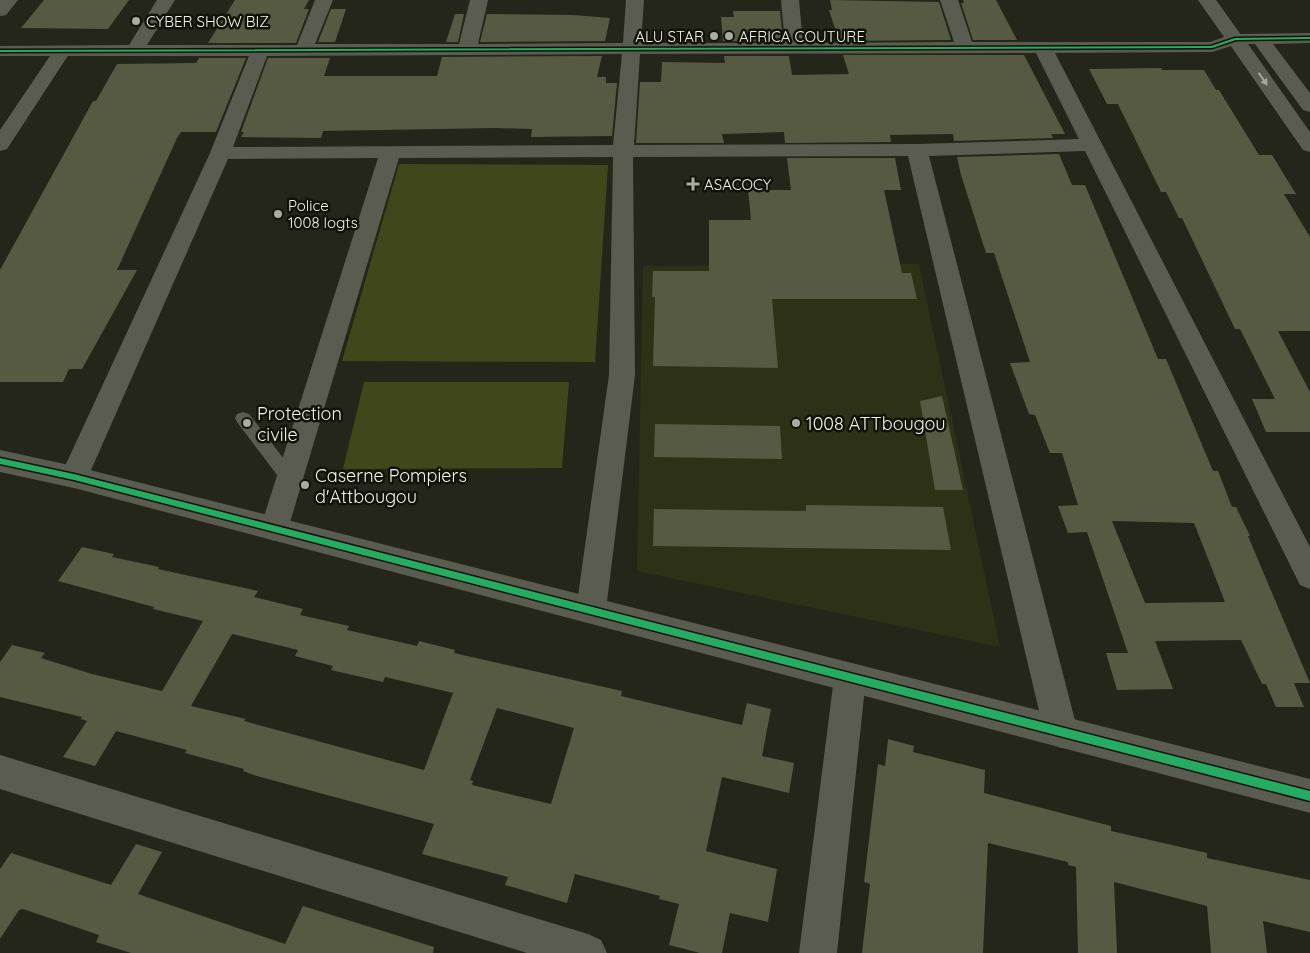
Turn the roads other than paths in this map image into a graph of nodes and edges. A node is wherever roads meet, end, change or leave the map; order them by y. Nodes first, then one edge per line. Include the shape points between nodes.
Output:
1 (9, 0) edge
2 (166, 0) edge
3 (324, 0) edge
4 (479, 0) edge
5 (635, 0) edge
6 (790, 0) edge
7 (949, 0) edge
8 (1207, 0) edge
9 (0, 10) edge
10 (1310, 38) edge
11 (1235, 39) junction
12 (1260, 39) junction
13 (966, 48) junction
14 (1043, 48) junction
15 (632, 49) junction
16 (796, 49) junction
17 (260, 50) junction
18 (304, 50) junction
19 (467, 50) junction
20 (0, 51) edge
21 (62, 51) junction
22 (134, 51) junction
23 (1310, 106) edge
24 (0, 145) edge
25 (1092, 145) junction
26 (1310, 146) edge
27 (917, 150) junction
28 (623, 152) junction
29 (220, 153) junction
30 (390, 153) junction
31 (243, 418) dead end
32 (0, 460) edge
33 (74, 477) junction
34 (289, 478) junction
35 (274, 528) junction
36 (1310, 576) edge
37 (592, 610) junction
38 (850, 678) junction
39 (1061, 732) junction
40 (0, 772) edge
41 (1310, 796) edge
42 (588, 953) edge
43 (818, 953) edge

1 - 9 street
2 - 22 street
3 - 18 street
4 - 19 street
5 - 15 street
6 - 16 street
7 - 13 street
8 - 11 street
10 - 12 street
11 - 12 street
11 - 14 street via 1212,47
11 -> 26 street
12 - 23 street
13 - 14 street
13 - 16 street
14 - 25 street
15 - 16 street
15 - 19 street
15 - 28 street
17 - 18 street
17 - 22 street
17 - 29 street
18 - 19 street
20 - 21 street
21 - 22 street
21 - 24 street
25 - 27 street
25 - 36 street
27 - 28 street
27 - 39 street
28 - 30 street
28 - 37 street via 622,375
29 - 30 street
29 - 33 street
30 - 34 street
31 - 34 lane
32 - 33 street
33 - 35 street
34 - 35 street
35 - 37 street
37 - 38 street
38 - 39 street
38 - 43 street
39 - 41 street
40 - 42 street

